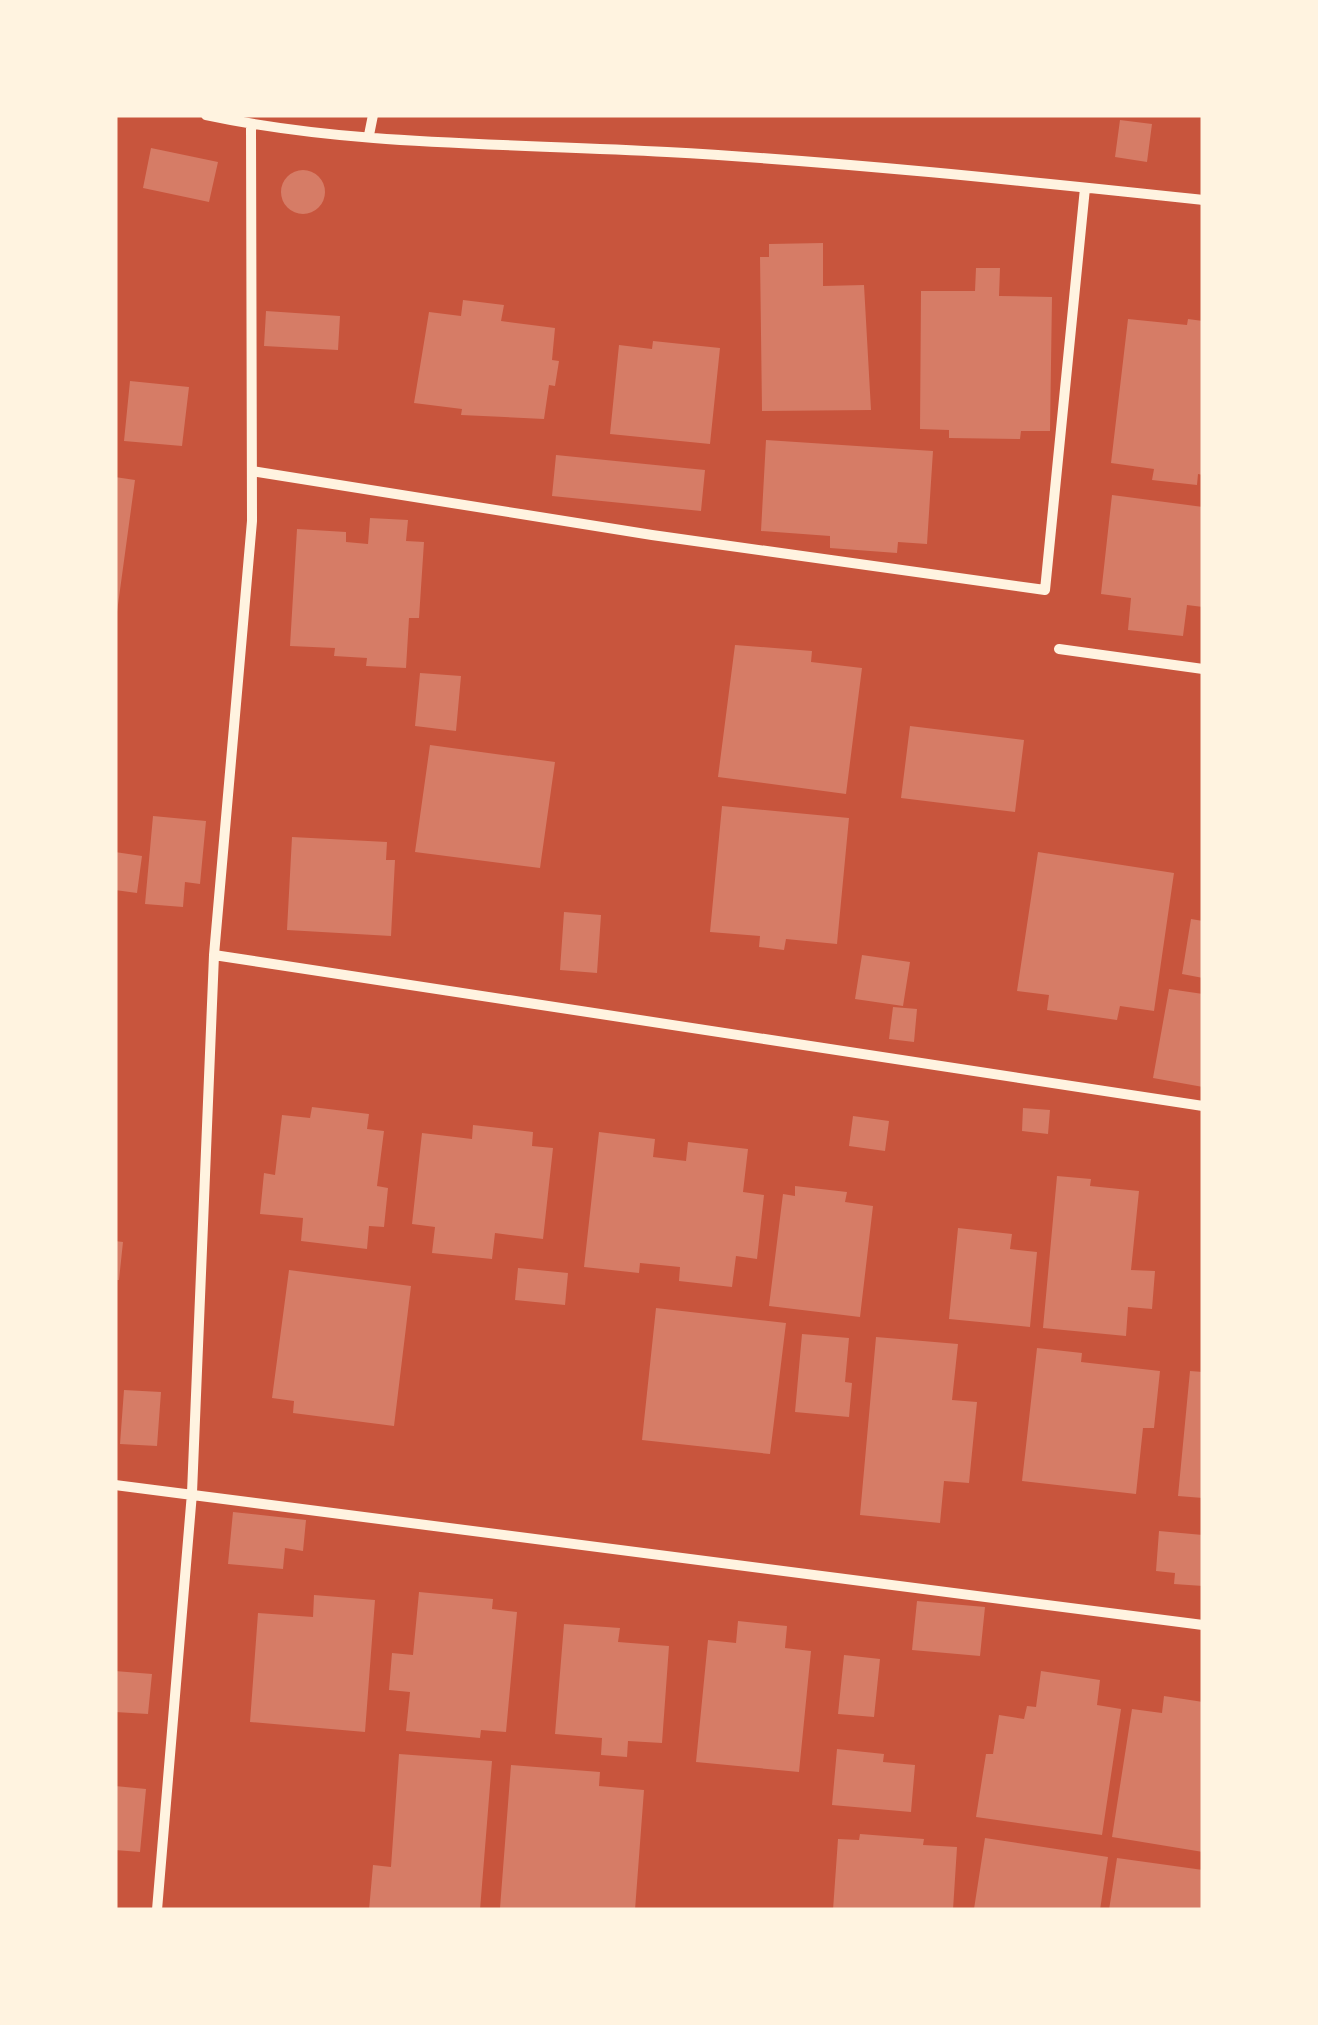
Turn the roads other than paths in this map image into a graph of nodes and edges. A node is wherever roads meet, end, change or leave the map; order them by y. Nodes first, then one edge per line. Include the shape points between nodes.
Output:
1 (206, 115) edge
2 (372, 115) edge
3 (251, 124) junction
4 (368, 135) junction
5 (1086, 188) junction
6 (1203, 200) edge
7 (252, 471) junction
8 (1059, 650) dead end
9 (1203, 670) edge
10 (214, 956) junction
11 (1203, 1106) edge
12 (115, 1485) edge
13 (192, 1494) junction
14 (1203, 1625) edge
15 (157, 1910) edge

1 - 3 street
2 - 4 street
3 - 4 street
3 - 7 street
4 - 5 street via 830,161
5 - 6 street
5 - 7 street via 1044,590
7 - 10 street
8 - 9 street
10 - 11 street
10 - 13 street
12 - 13 street
13 - 14 street
13 - 15 street

